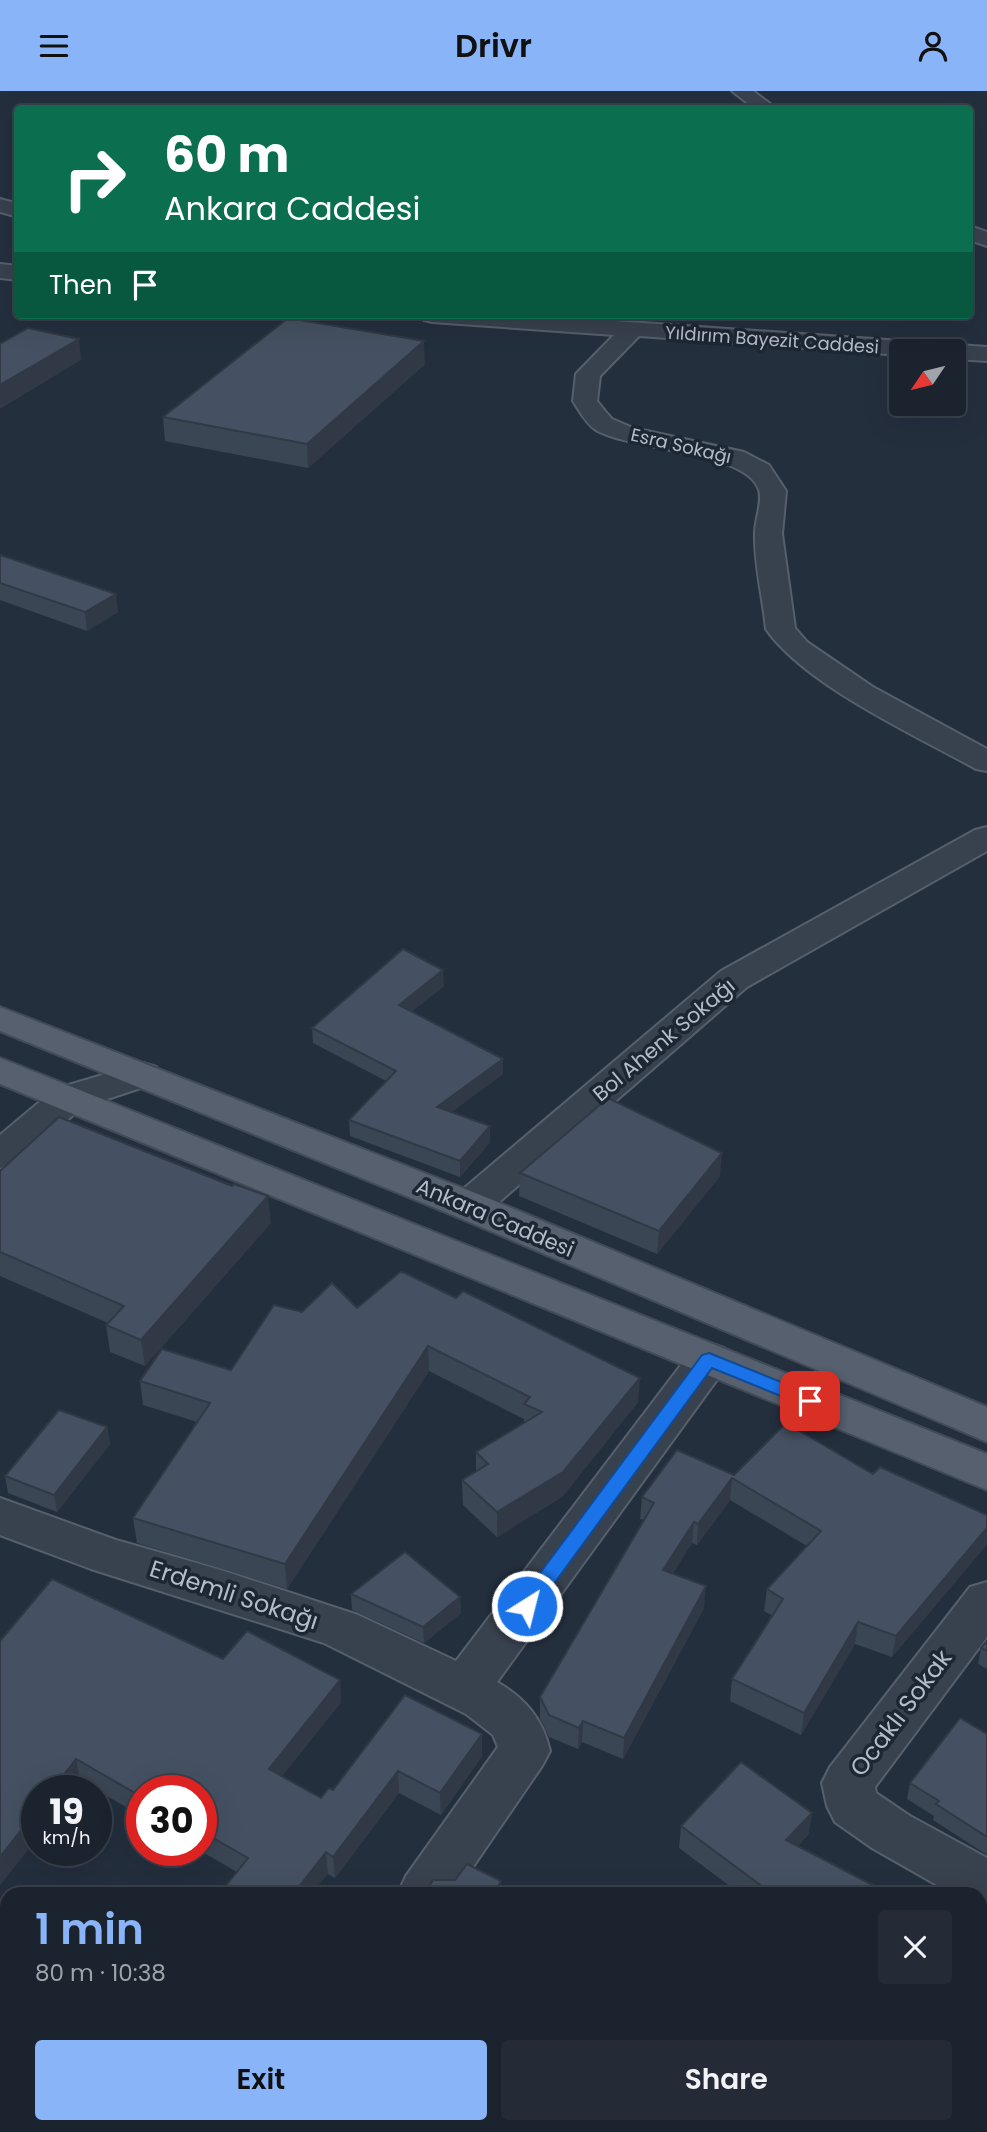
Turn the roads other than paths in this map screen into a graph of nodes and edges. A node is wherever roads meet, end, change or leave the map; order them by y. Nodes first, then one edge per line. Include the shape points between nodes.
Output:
1 (741, 91) edge
2 (762, 105) edge
3 (485, 319) edge
4 (632, 330) junction
5 (987, 354) edge
6 (987, 762) edge
7 (987, 837) edge
8 (0, 1018) edge
9 (0, 1070) edge
10 (143, 1075) junction
11 (69, 1098) junction
12 (0, 1155) edge
13 (469, 1206) junction
14 (709, 1359) junction
15 (987, 1426) edge
16 (987, 1473) edge
17 (0, 1516) edge
18 (987, 1601) edge
19 (463, 1688) junction
20 (987, 1886) edge
21 (429, 1887) edge

1 - 2 street
3 - 4 street, Yıldırım Bayezit Caddesi
4 - 5 street, Yıldırım Bayezit Caddesi
4 - 6 street, Esra Sokağı via 588,374 585,401 596,416 625,434 735,457 760,471 773,491 768,534 781,629 797,648 862,693
7 - 13 street, Bol Ahenk Sokağı via 734,979
8 - 10 main road, Ankara Caddesi
9 - 11 main road
10 - 11 street
10 - 13 main road, Ankara Caddesi
11 - 12 street
11 - 14 main road
13 - 15 main road, Ankara Caddesi
14 - 16 main road
14 - 19 street
17 - 19 street, Erdemli Sokağı via 108,1556 341,1629
18 - 20 street, Ocaklı Sokak via 848,1783 853,1806
19 - 21 street, Erdemli Sokağı via 506,1713 523,1736 524,1751

